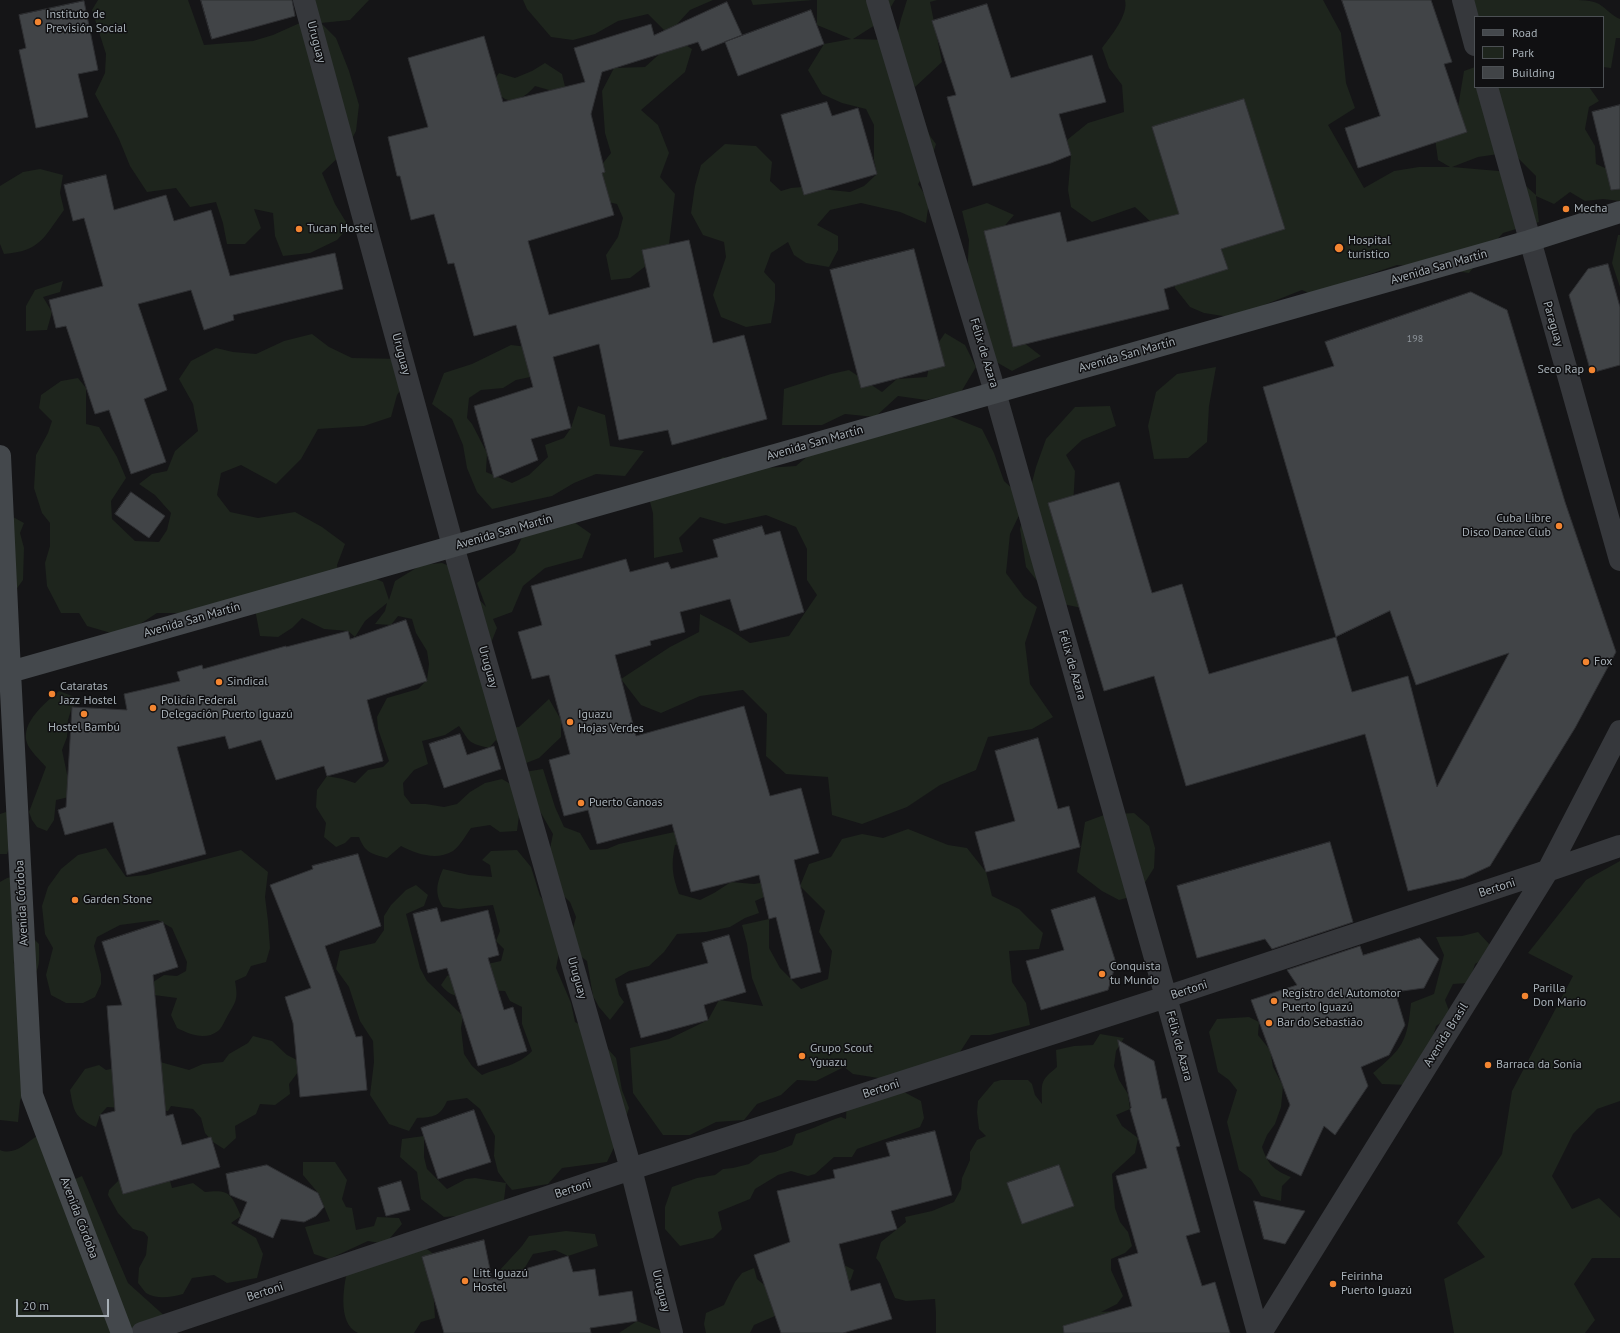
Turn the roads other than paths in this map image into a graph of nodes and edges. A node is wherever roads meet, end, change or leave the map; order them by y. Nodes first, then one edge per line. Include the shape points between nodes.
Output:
1 (304, 0) edge
2 (877, 0) edge
3 (1462, 0) edge
4 (1474, 42) edge
5 (1487, 88) edge
6 (1620, 212) edge
7 (1529, 241) junction
8 (995, 392) junction
9 (0, 456) edge
10 (453, 546) junction
11 (1620, 560) edge
12 (5, 672) edge
13 (1620, 731) edge
14 (1620, 846) edge
15 (1547, 872) junction
16 (1166, 997) junction
17 (631, 1170) junction
18 (122, 1333) edge
19 (142, 1333) edge
20 (672, 1333) edge
21 (1258, 1333) edge
22 (1261, 1333) edge

1 - 10 street, Uruguay
2 - 8 street, Félix de Azara
3 - 4 street
5 - 7 street, Paraguay
6 - 7 main road, Avenida San Martín
7 - 8 main road, Avenida San Martín
7 - 11 street, Paraguay
8 - 10 main road, Avenida San Martín
8 - 16 street, Félix de Azara
9 - 12 main road, Avenida Córdoba
10 - 12 main road, Avenida San Martín
10 - 17 street, Uruguay
12 - 18 main road, Avenida Córdoba via 32,1095
13 - 15 street, Avenida Brasil
14 - 15 street, Bertoni
15 - 16 street, Bertoni
15 - 22 street, Avenida Brasil
16 - 17 street, Bertoni
16 - 21 street, Félix de Azara
17 - 19 street, Bertoni
17 - 20 street, Uruguay

